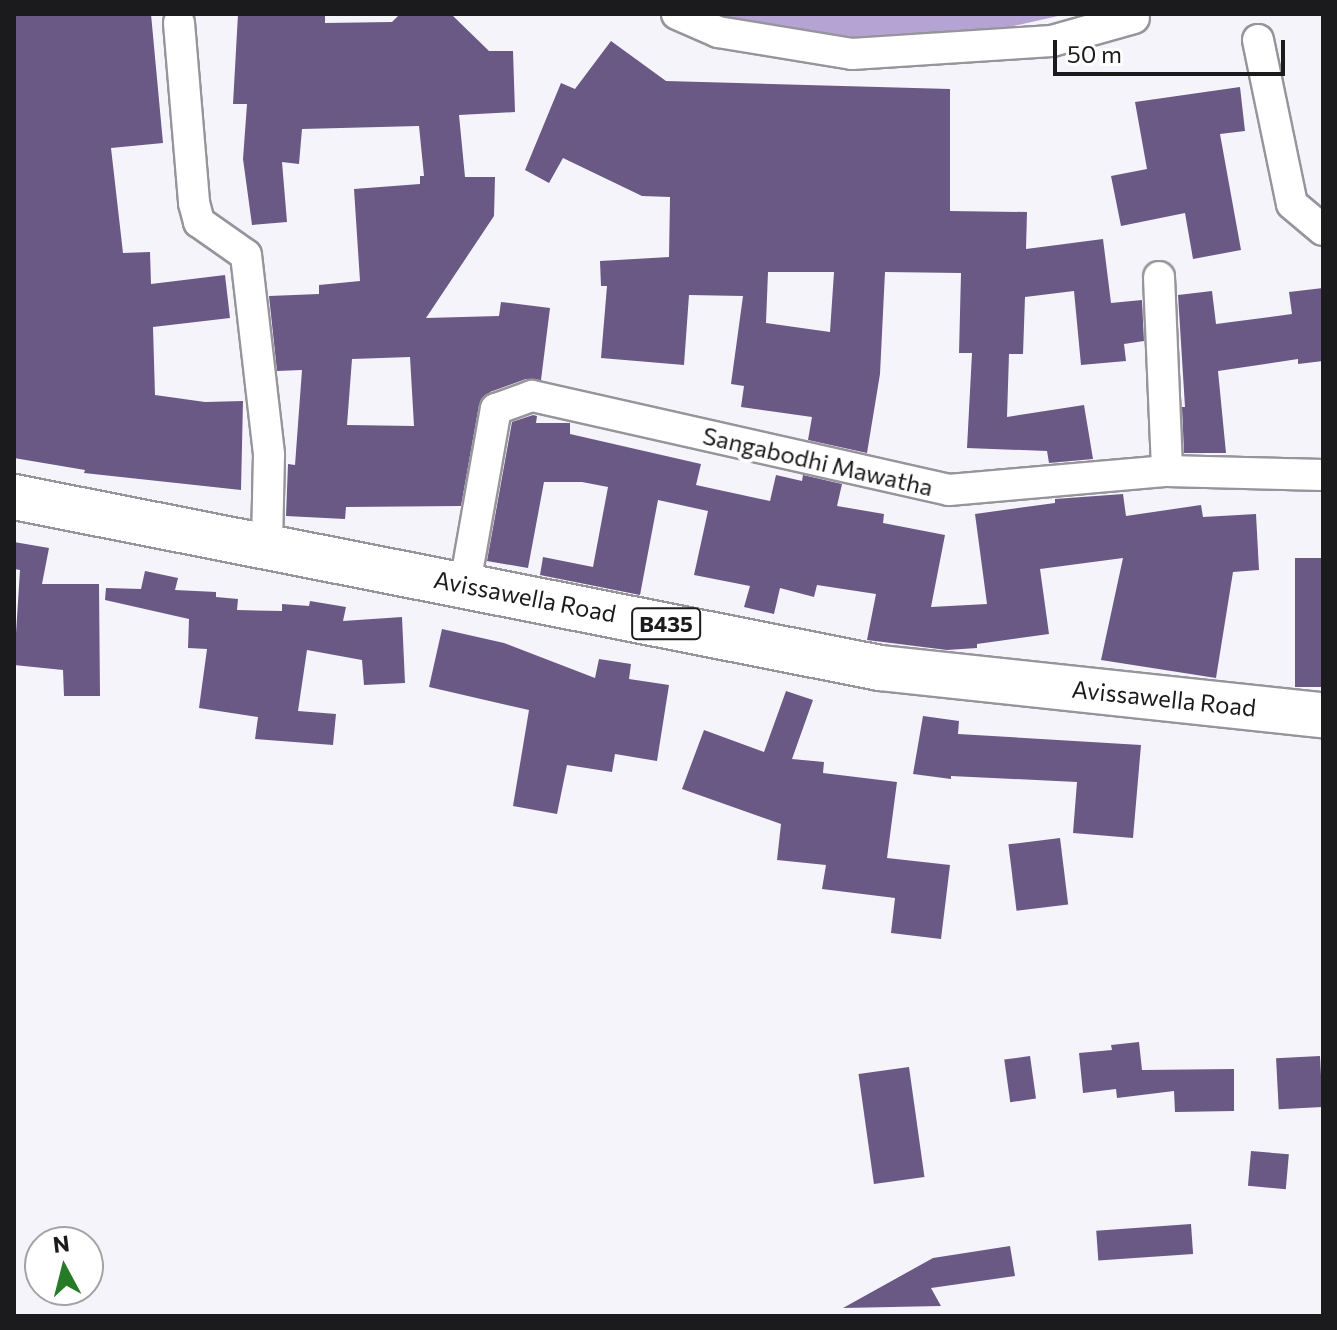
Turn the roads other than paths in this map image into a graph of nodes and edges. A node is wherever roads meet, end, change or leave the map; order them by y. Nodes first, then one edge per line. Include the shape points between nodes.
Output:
1 (677, 14) edge
2 (1134, 18) dead end
3 (179, 23) dead end
4 (1258, 40) dead end
5 (1323, 230) edge
6 (1159, 277) dead end
7 (1167, 471) junction
8 (1323, 475) edge
9 (14, 497) edge
10 (267, 546) junction
11 (465, 584) junction
12 (1323, 715) edge

1 - 2 street via 718,32 852,54 1052,41
3 - 10 street via 196,213 199,222 246,255 269,455
4 - 5 street via 1292,204
6 - 7 street
7 - 8 street, Sangabodhi Mawatha
7 - 11 street, Sangabodhi Mawatha via 949,490 532,396 496,409
9 - 10 main road, Avissawella Road / B435
10 - 11 main road, Avissawella Road / B435
11 - 12 main road, Avissawella Road / B435 via 880,668

